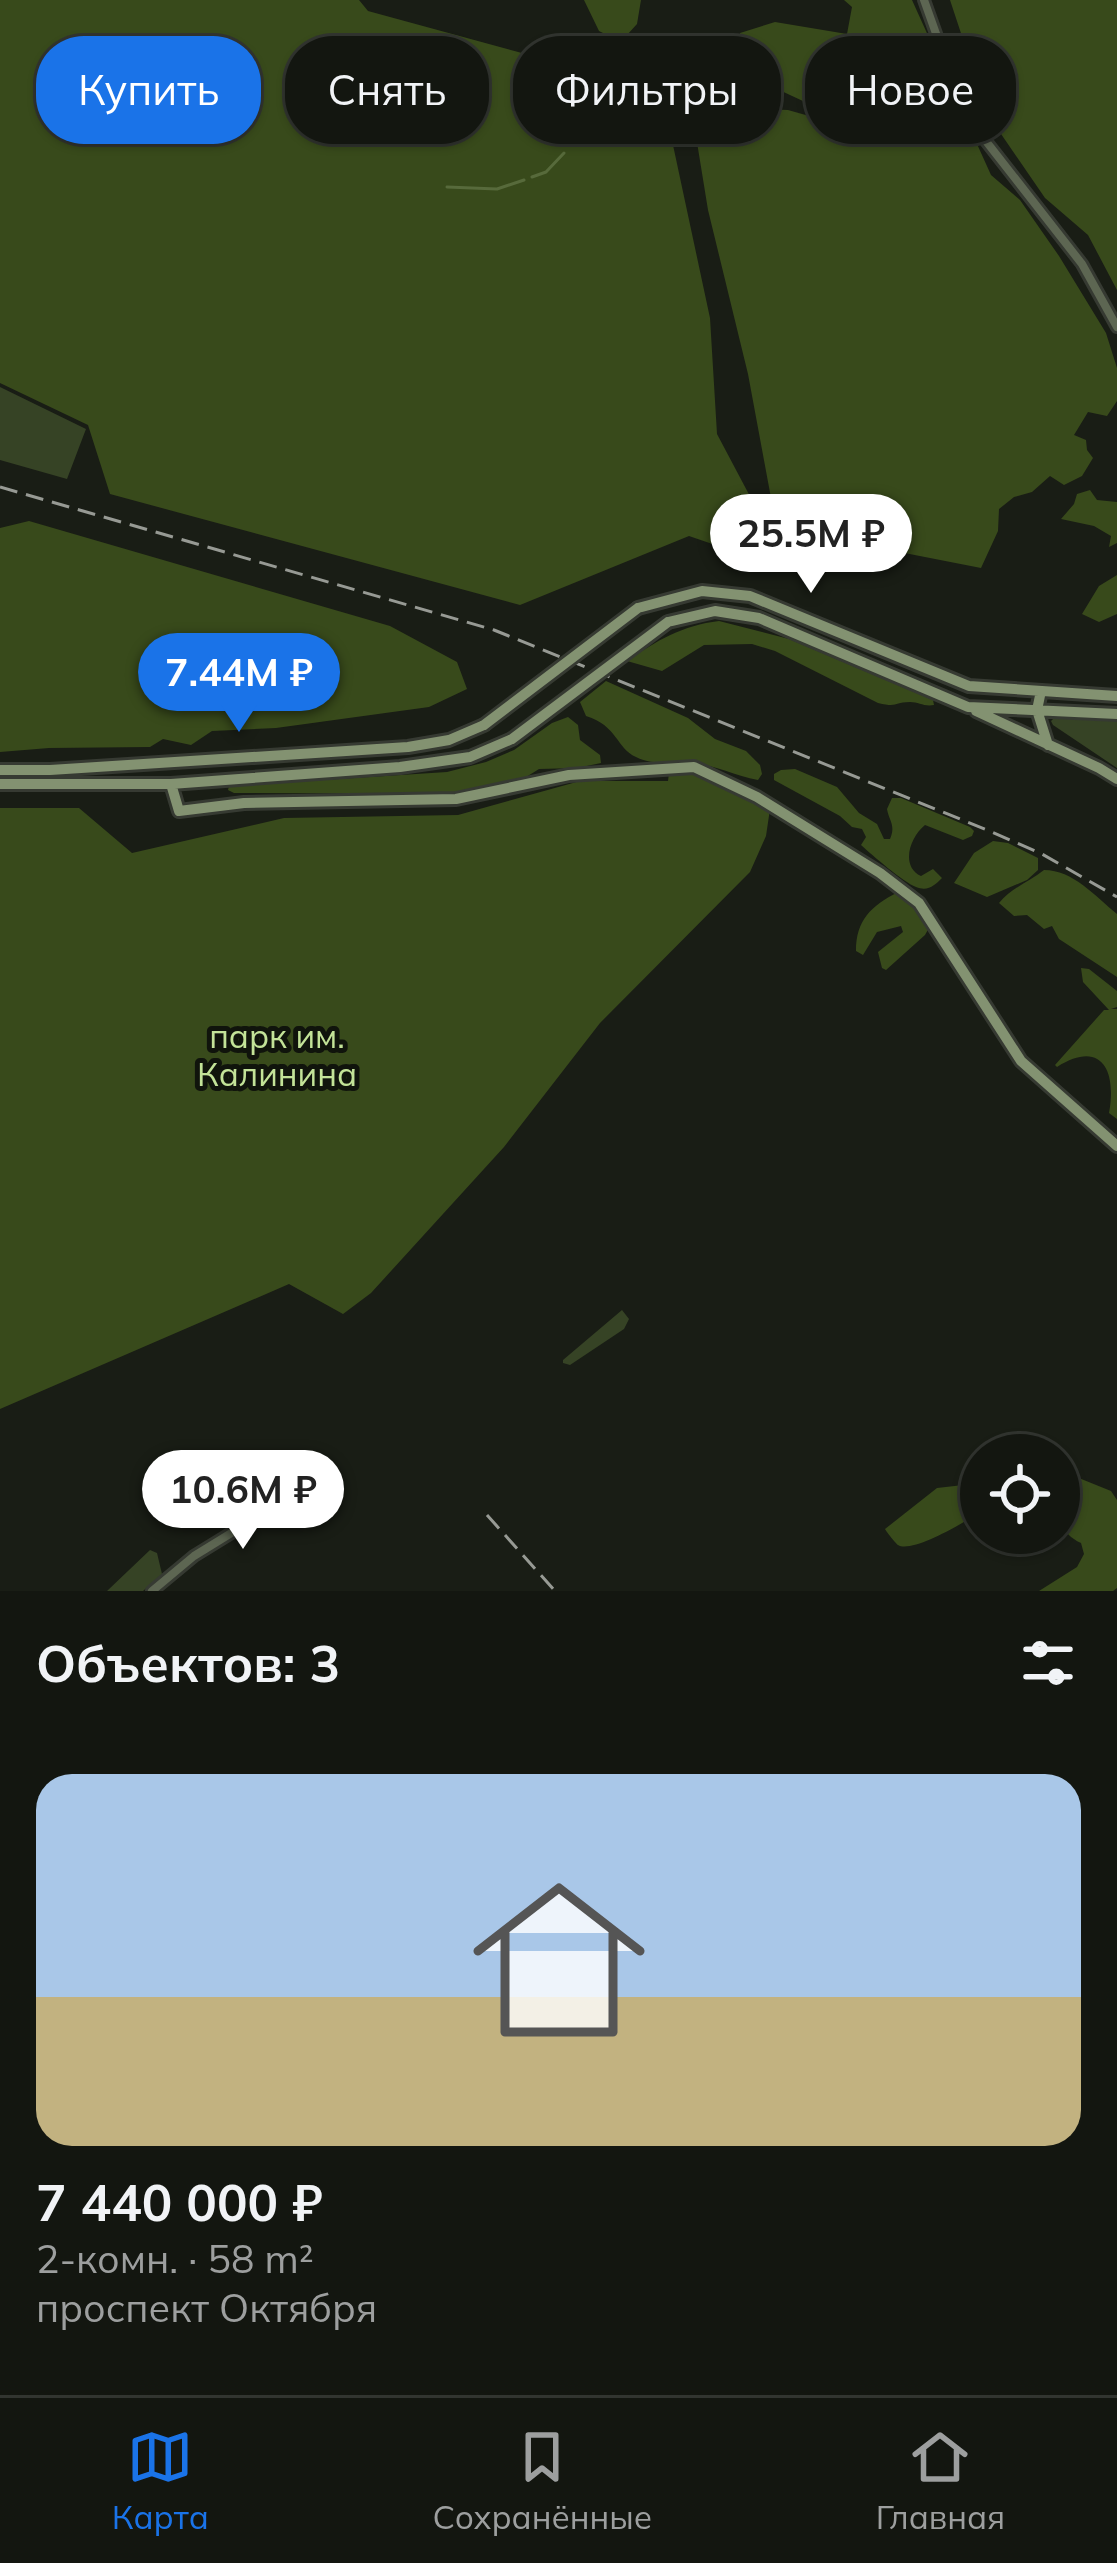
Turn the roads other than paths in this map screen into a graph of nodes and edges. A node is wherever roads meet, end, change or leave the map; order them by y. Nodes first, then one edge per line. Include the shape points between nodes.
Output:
1 (924, 0) edge
2 (1117, 327) edge
3 (1041, 691) junction
4 (1117, 696) edge
5 (968, 707) junction
6 (1037, 710) junction
7 (1117, 714) edge
8 (1048, 745) junction
9 (0, 770) edge
10 (1117, 779) edge
11 (0, 784) edge
12 (171, 784) junction
13 (1117, 1146) edge
14 (308, 1479) dead end
15 (152, 1591) edge

1 - 2 street via 971,122 1082,264
3 - 4 main road
3 - 6 main road
3 - 9 main road, bridge via 969,686 750,596 702,591 638,608 484,725 449,740
5 - 6 main road
5 - 8 main road
5 - 12 main road, bridge via 759,618 715,611 668,622 512,739 470,757
6 - 7 main road
6 - 8 main road
8 - 10 main road
11 - 12 main road
12 - 13 main road via 179,811 456,799 569,775 694,767 757,796 919,902 1022,1061
14 - 15 street

